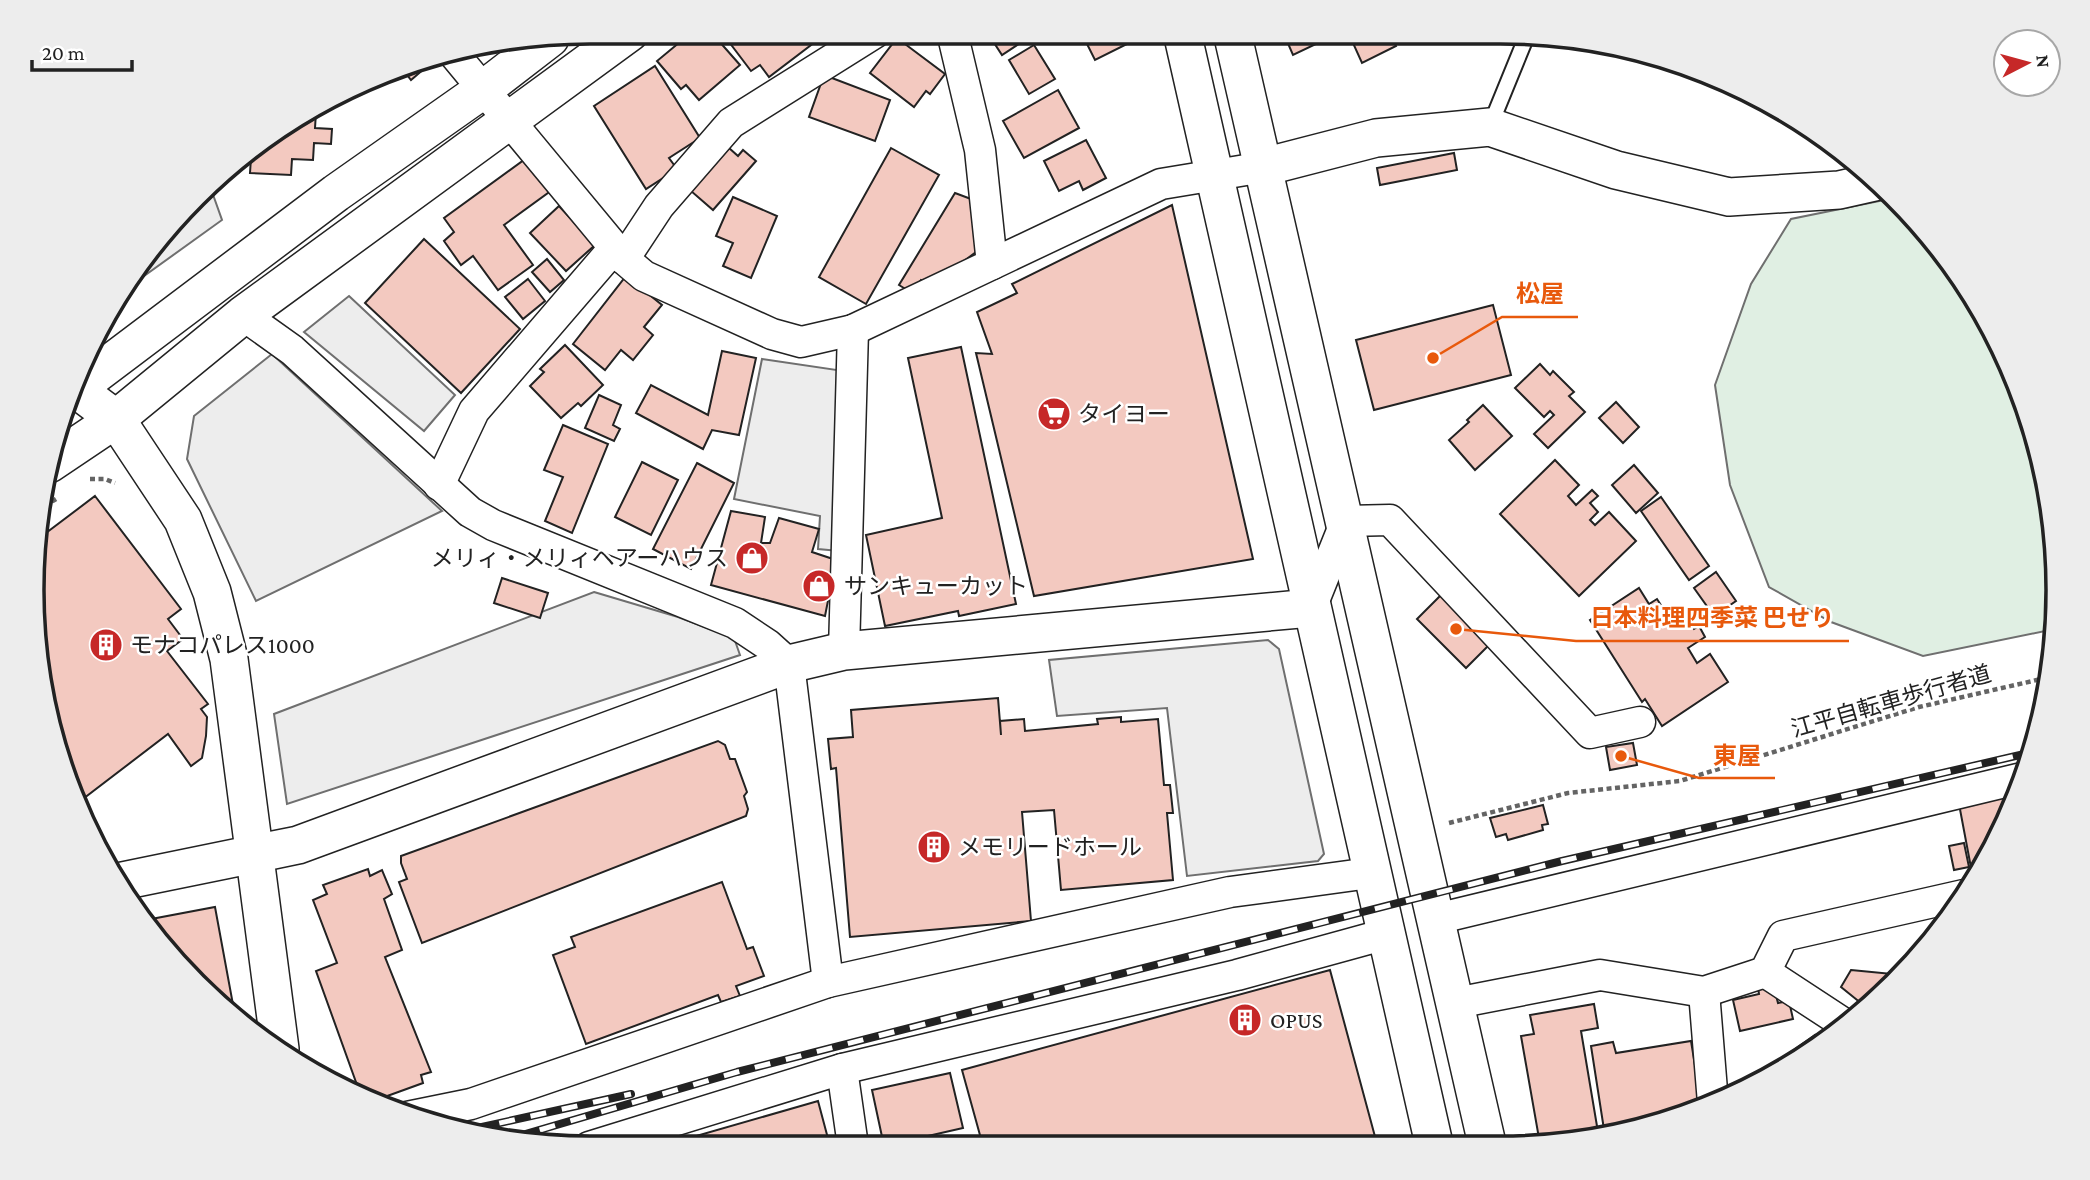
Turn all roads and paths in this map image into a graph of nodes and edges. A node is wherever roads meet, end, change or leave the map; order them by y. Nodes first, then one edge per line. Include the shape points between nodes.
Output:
1 (614, 44) edge
2 (857, 44) edge
3 (955, 44) edge
4 (1185, 44) edge
5 (1235, 44) edge
6 (1523, 45) edge
7 (539, 46) edge
8 (459, 60) edge
9 (484, 89) junction
10 (509, 120) junction
11 (1490, 127) junction
12 (1264, 167) junction
13 (1213, 176) junction
14 (1865, 184) edge
15 (620, 253) junction
16 (992, 264) junction
17 (243, 315) junction
18 (853, 330) junction
19 (84, 383) edge
20 (81, 393) edge
21 (116, 419) junction
22 (57, 478) edge
23 (87, 479) dead end
24 (439, 485) junction
25 (125, 487) dead end
26 (1346, 521) junction
27 (1311, 608) junction
28 (844, 651) junction
29 (789, 664) junction
30 (2039, 680) edge
31 (1640, 722) dead end
32 (2012, 779) edge
33 (1415, 832) junction
34 (256, 855) junction
35 (1370, 873) junction
36 (128, 880) edge
37 (1950, 898) edge
38 (1436, 919) junction
39 (1386, 934) junction
40 (1765, 972) junction
41 (828, 982) junction
42 (1704, 992) junction
43 (1456, 1003) junction
44 (1837, 1019) edge
45 (280, 1039) edge
46 (842, 1069) junction
47 (1712, 1093) edge
48 (431, 1112) edge
49 (625, 1136) edge
50 (852, 1136) edge
51 (1432, 1136) edge
52 (1485, 1136) edge

1 - 10 street
2 - 15 street via 732,123
3 - 16 street via 980,150
4 - 13 street
5 - 12 street
6 - 11 lane
7 - 9 street
8 - 9 street
9 - 10 street
9 - 19 street
10 - 15 street
10 - 17 street
11 - 12 street via 1376,138
11 - 14 street via 1616,170 1729,197
12 - 13 street
12 - 26 street
13 - 16 street via 1161,184
13 - 27 street
15 - 18 street via 644,276 772,334 801,342
15 - 24 street via 474,411
16 - 18 street
17 - 21 street
17 - 24 street via 292,350
18 - 28 street
20 - 21 street
21 - 22 street
21 - 34 street via 183,520 212,592 229,659
23 - 25 path via 105,479
24 - 29 street via 493,525 735,623
26 - 27 street
26 - 31 street via 1390,520 1590,733
26 - 33 street
27 - 28 street
27 - 35 street
28 - 29 street
29 - 34 street via 298,845
29 - 41 street
30 - 33 path, 江平自転車歩行者道 via 1919,707 1680,781 1568,793
32 - 38 street
33 - 38 street
34 - 36 street
34 - 45 street
35 - 39 street
35 - 41 street via 1230,892
37 - 40 street via 1783,936
38 - 43 street
39 - 46 street via 1237,975
39 - 51 street
40 - 42 street
40 - 44 street
41 - 48 street via 471,1104
42 - 43 street via 1600,975
42 - 47 street
43 - 52 street
46 - 49 street
46 - 50 street

